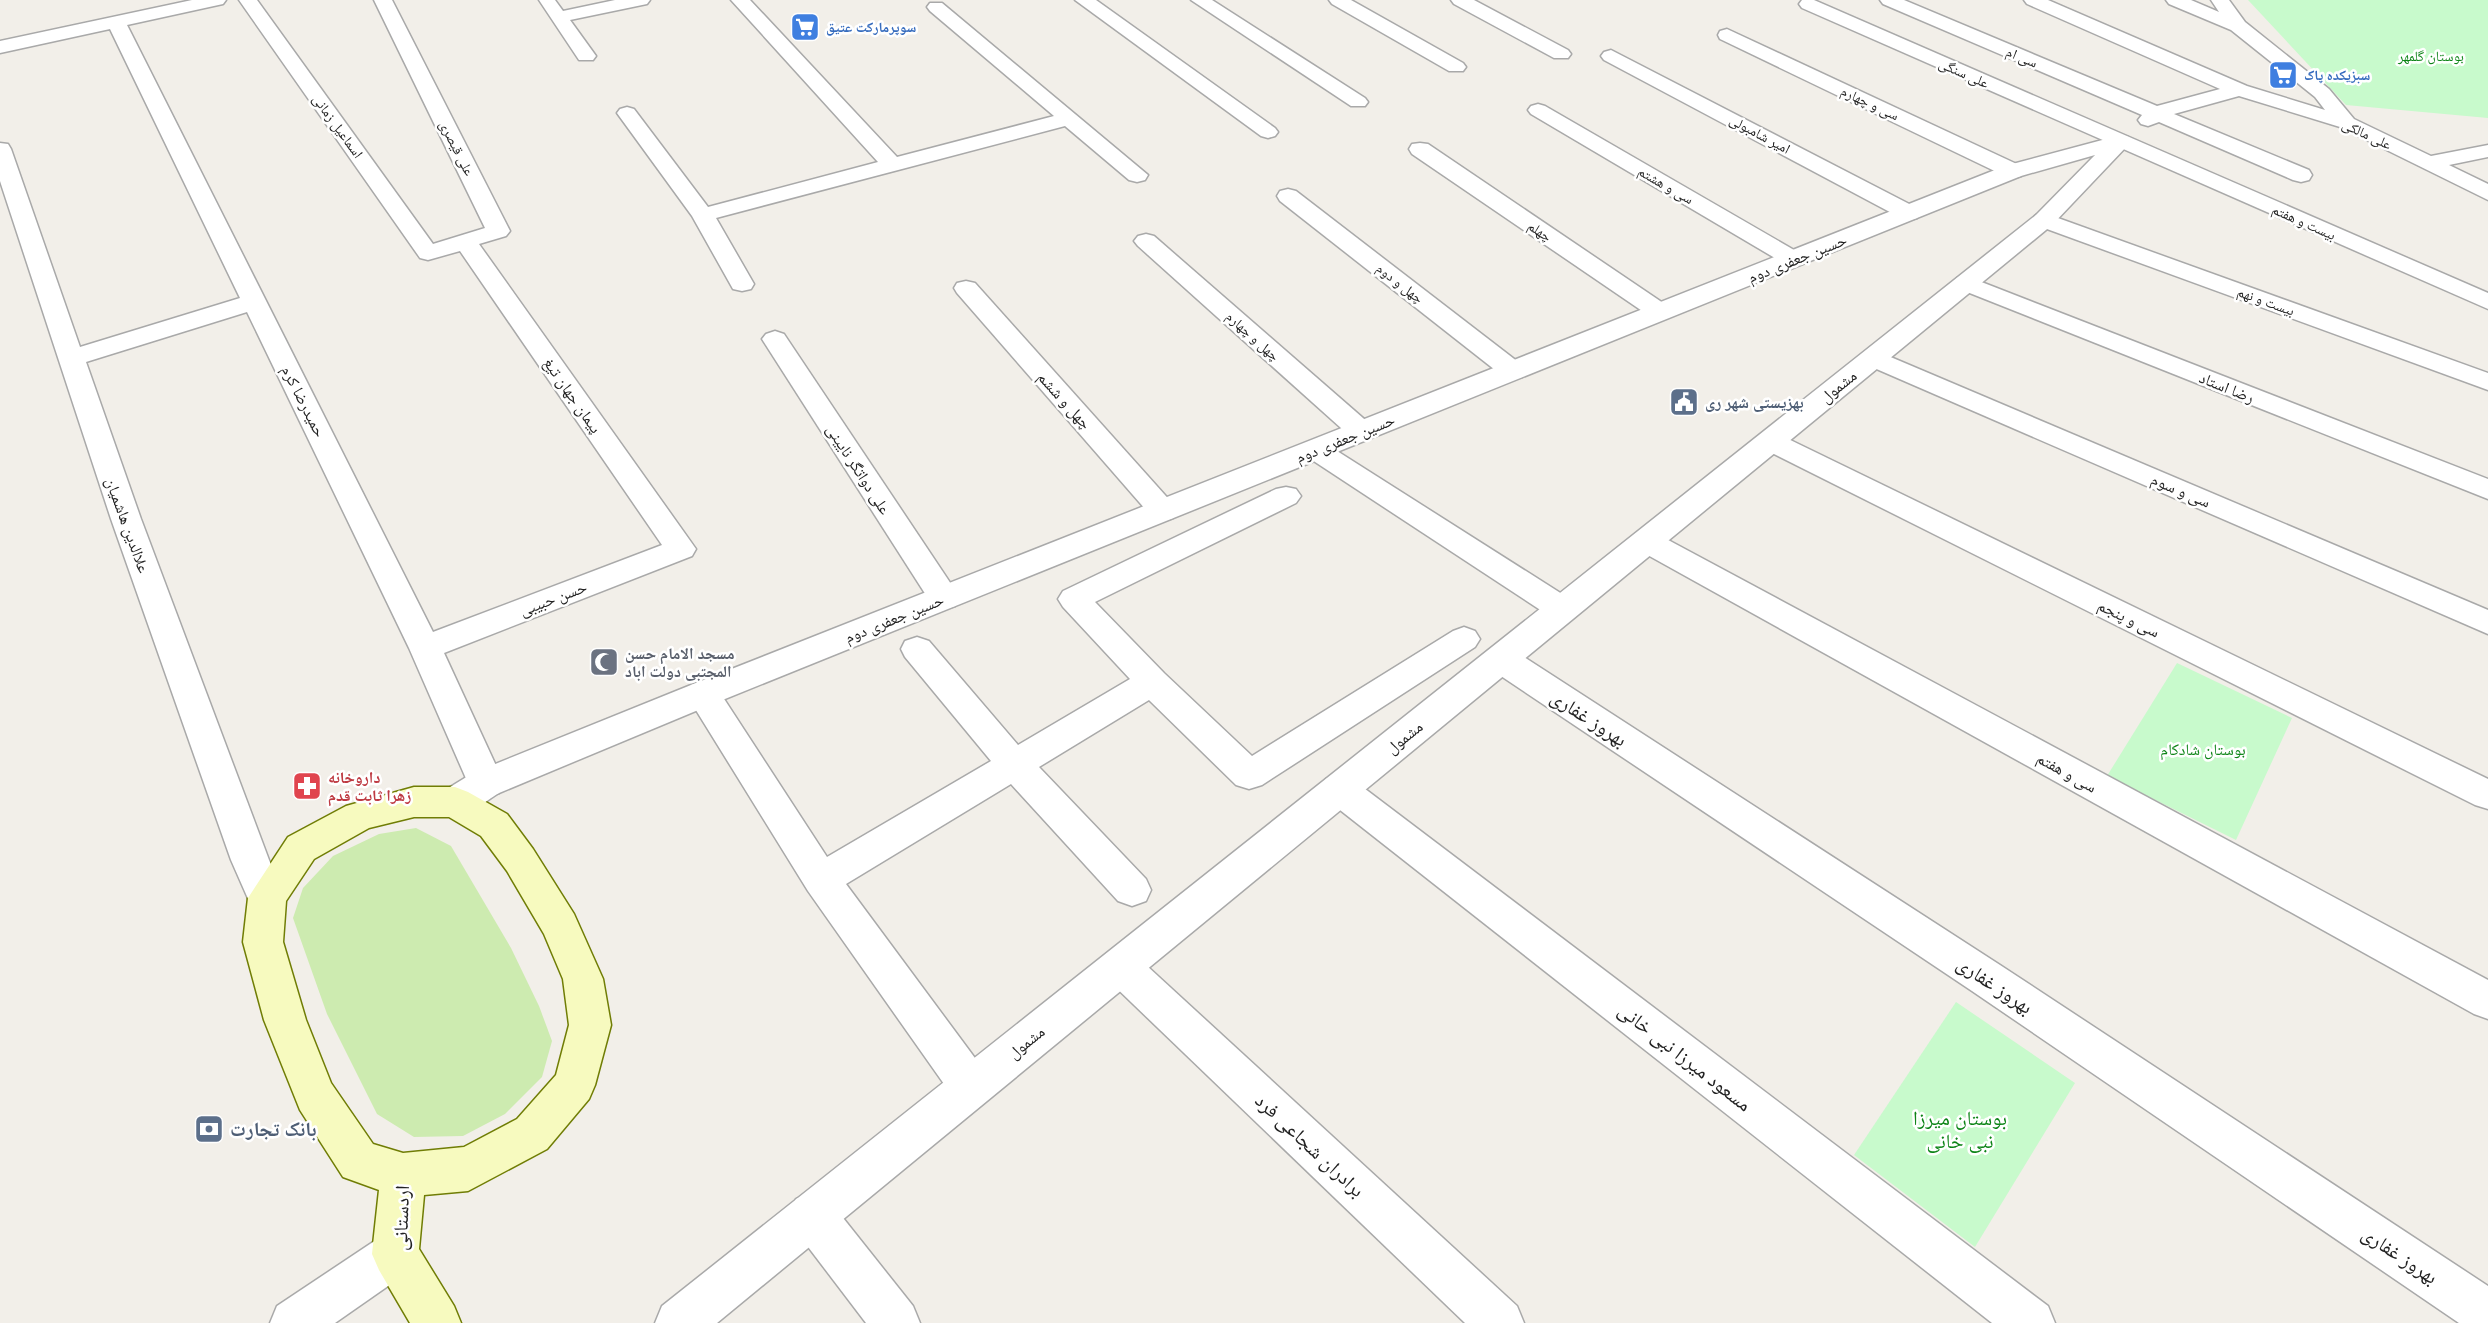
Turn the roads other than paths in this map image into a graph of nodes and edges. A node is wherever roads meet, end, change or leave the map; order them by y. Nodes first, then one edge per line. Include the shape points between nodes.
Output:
1 (217, 0) edge
2 (248, 0) edge
3 (383, 0) edge
4 (546, 0) edge
5 (641, 0) edge
6 (740, 0) edge
7 (1084, 0) edge
8 (1200, 0) edge
9 (1338, 0) edge
10 (1460, 0) edge
11 (1889, 0) edge
12 (2033, 0) edge
13 (2175, 0) edge
14 (2220, 0) edge
15 (1808, 4) dead end
16 (936, 7) dead end
17 (560, 17) junction
18 (116, 22) junction
19 (2238, 26) junction
20 (1727, 35) dead end
21 (0, 47) edge
22 (1561, 54) dead end
23 (586, 56) dead end
24 (1611, 56) dead end
25 (1456, 67) dead end
26 (2240, 90) junction
27 (1358, 102) dead end
28 (1538, 111) dead end
29 (627, 113) dead end
30 (2155, 114) junction
31 (1070, 118) junction
32 (2348, 123) junction
33 (1268, 132) dead end
34 (2121, 141) junction
35 (0, 149) edge
36 (1420, 149) dead end
37 (2488, 151) edge
38 (2428, 163) junction
39 (891, 164) junction
40 (2013, 171) junction
41 (1137, 175) dead end
42 (2301, 175) dead end
43 (2488, 193) edge
44 (1288, 196) dead end
45 (1909, 213) junction
46 (703, 215) junction
47 (2044, 220) junction
48 (465, 241) junction
49 (1146, 241) dead end
50 (428, 253) joint
51 (1793, 259) junction
52 (1966, 283) junction
53 (742, 284) dead end
54 (966, 288) dead end
55 (254, 302) junction
56 (2488, 302) edge
57 (1660, 312) junction
58 (775, 339) dead end
59 (1874, 358) junction
60 (70, 359) junction
61 (1513, 371) junction
62 (2488, 382) edge
63 (1361, 431) junction
64 (1770, 441) junction
65 (1316, 450) junction
66 (2488, 490) edge
67 (1286, 496) dead end
68 (1163, 511) junction
69 (1646, 542) junction
70 (681, 549) joint
71 (944, 598) junction
72 (1562, 609) junction
73 (2488, 623) edge
74 (1464, 639) dead end
75 (425, 648) junction
76 (917, 649) dead end
77 (1500, 659) junction
78 (1152, 682) junction
79 (703, 694) junction
80 (1015, 765) junction
81 (1340, 789) junction
82 (471, 793) junction
83 (2488, 795) edge
84 (821, 880) junction
85 (1132, 890) dead end
86 (267, 898) junction
87 (1120, 966) junction
88 (2488, 1001) edge
89 (971, 1087) junction
90 (403, 1174) junction
91 (812, 1215) junction
92 (395, 1254) junction
93 (2488, 1314) edge
94 (294, 1323) edge
95 (437, 1323) edge
96 (679, 1323) edge
97 (896, 1323) edge
98 (1500, 1323) edge
99 (2031, 1323) edge

1 - 18 street
2 - 50 street, اسماعیل زمانی
3 - 48 street, علی قیصری via 498,231
4 - 17 street
5 - 17 street
6 - 39 street
7 - 33 street
8 - 27 street
9 - 25 street
10 - 22 street
11 - 30 street, سی ام
12 - 26 street, علی مالکی
13 - 19 street
14 - 19 street
15 - 34 street, علی سنگی
16 - 31 street
17 - 23 street
18 - 21 street
18 - 55 street, حمیدرضا کرم
19 - 32 street via 2322,93
20 - 40 street, سی و چهارم
24 - 45 street, امیر شامبولی
26 - 30 street, حسین جعفری دوم
26 - 32 street, علی مالکی
28 - 51 street, سی و هشتم
29 - 46 street
30 - 34 street, حسین جعفری دوم
30 - 42 street, سی ام
31 - 39 street
31 - 41 street
32 - 38 street, علی مالکی
34 - 40 street, حسین جعفری دوم
34 - 47 street, مشمول
34 - 56 street, بیست و هفتم
35 - 60 street, علاالدین هاشمیان
36 - 57 street, چهلم
37 - 38 street
38 - 43 street, علی مالکی
39 - 46 street
40 - 45 street, حسین جعفری دوم
44 - 61 street, چهل و دوم
45 - 51 street, حسین جعفری دوم
46 - 53 street
47 - 52 street, مشمول
47 - 62 street, بیست و نهم
48 - 50 street, علی قیصری
48 - 70 street, پیمان جهان تیغ
49 - 63 street, چهل و چهارم
51 - 57 street, حسین جعفری دوم
52 - 59 street, مشمول
52 - 66 street, رضا استاد
54 - 68 street, چهل و ششم
55 - 60 street
55 - 75 street, حمیدرضا کرم
57 - 61 street, حسین جعفری دوم
58 - 71 street, علی دواتگر نایینی
59 - 64 street, مشمول
59 - 73 street, سی و سوم
60 - 86 street, علاالدین هاشمیان
61 - 63 street, حسین جعفری دوم
63 - 65 street, حسین جعفری دوم
64 - 69 street, مشمول
64 - 83 street, سی و پنجم
65 - 68 street, حسین جعفری دوم
65 - 72 street
67 - 78 street via 1074,599
68 - 71 street, حسین جعفری دوم
69 - 72 street, مشمول
69 - 88 street, سی و هفتم
70 - 75 street, حسن حبیبی
71 - 79 street, حسین جعفری دوم
72 - 77 street, مشمول
74 - 78 street via 1249,775
75 - 82 street, حمیدرضا کرم
76 - 80 street
77 - 81 street, مشمول
77 - 93 street, بهروز غفاری
78 - 80 street
79 - 82 street, حسین جعفری دوم
79 - 84 street
80 - 84 street
80 - 85 street
81 - 87 street, مشمول
81 - 99 street, مسعود میرزا نبی خانی
82 - 86 main road via 359,816 301,848
82 - 90 main road via 520,860 560,926 584,979 590,1025 574,1085 532,1134 468,1169
84 - 89 street
86 - 90 main road via 263,942 285,1020 315,1096 359,1162
87 - 89 street, مشمول
87 - 98 street, برادران شجاعی فرد
89 - 91 street, مشمول
90 - 92 main road, اردستانی
91 - 96 street, مشمول
91 - 97 street
92 - 94 street
92 - 95 main road, اردستانی

